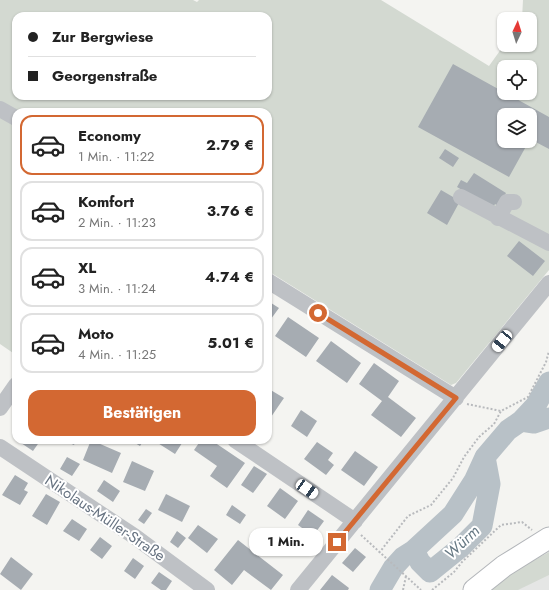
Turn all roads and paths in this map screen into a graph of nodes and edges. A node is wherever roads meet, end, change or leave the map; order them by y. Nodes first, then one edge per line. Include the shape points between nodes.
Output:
1 (0, 109) edge
2 (12, 116) edge
3 (461, 197) dead end
4 (514, 202) dead end
5 (498, 218) junction
6 (549, 243) edge
7 (549, 283) edge
8 (272, 284) edge
9 (549, 351) edge
10 (12, 390) edge
11 (456, 398) junction
12 (1, 403) edge
13 (501, 412) junction
14 (241, 444) edge
15 (0, 447) edge
16 (355, 521) junction
17 (546, 539) edge
18 (379, 553) junction
19 (405, 575) junction
20 (208, 590) edge
21 (298, 590) edge
22 (403, 590) edge
23 (420, 590) edge
24 (432, 590) edge
25 (474, 590) edge

1 - 2 street
3 - 5 street
4 - 5 street via 507,202
5 - 6 street
7 - 11 street
8 - 11 street
9 - 13 path via 528,397
10 - 12 street
11 - 13 path
11 - 16 street
13 - 18 path via 494,424 464,457 454,478 431,505 408,516
14 - 16 street
15 - 20 street, Nikolaus-Müller-Straße via 134,536
16 - 18 path via 359,534
16 - 21 street
17 - 24 path via 522,522 501,525
17 - 25 main road via 504,566
18 - 19 path
19 - 22 path
19 - 23 path

